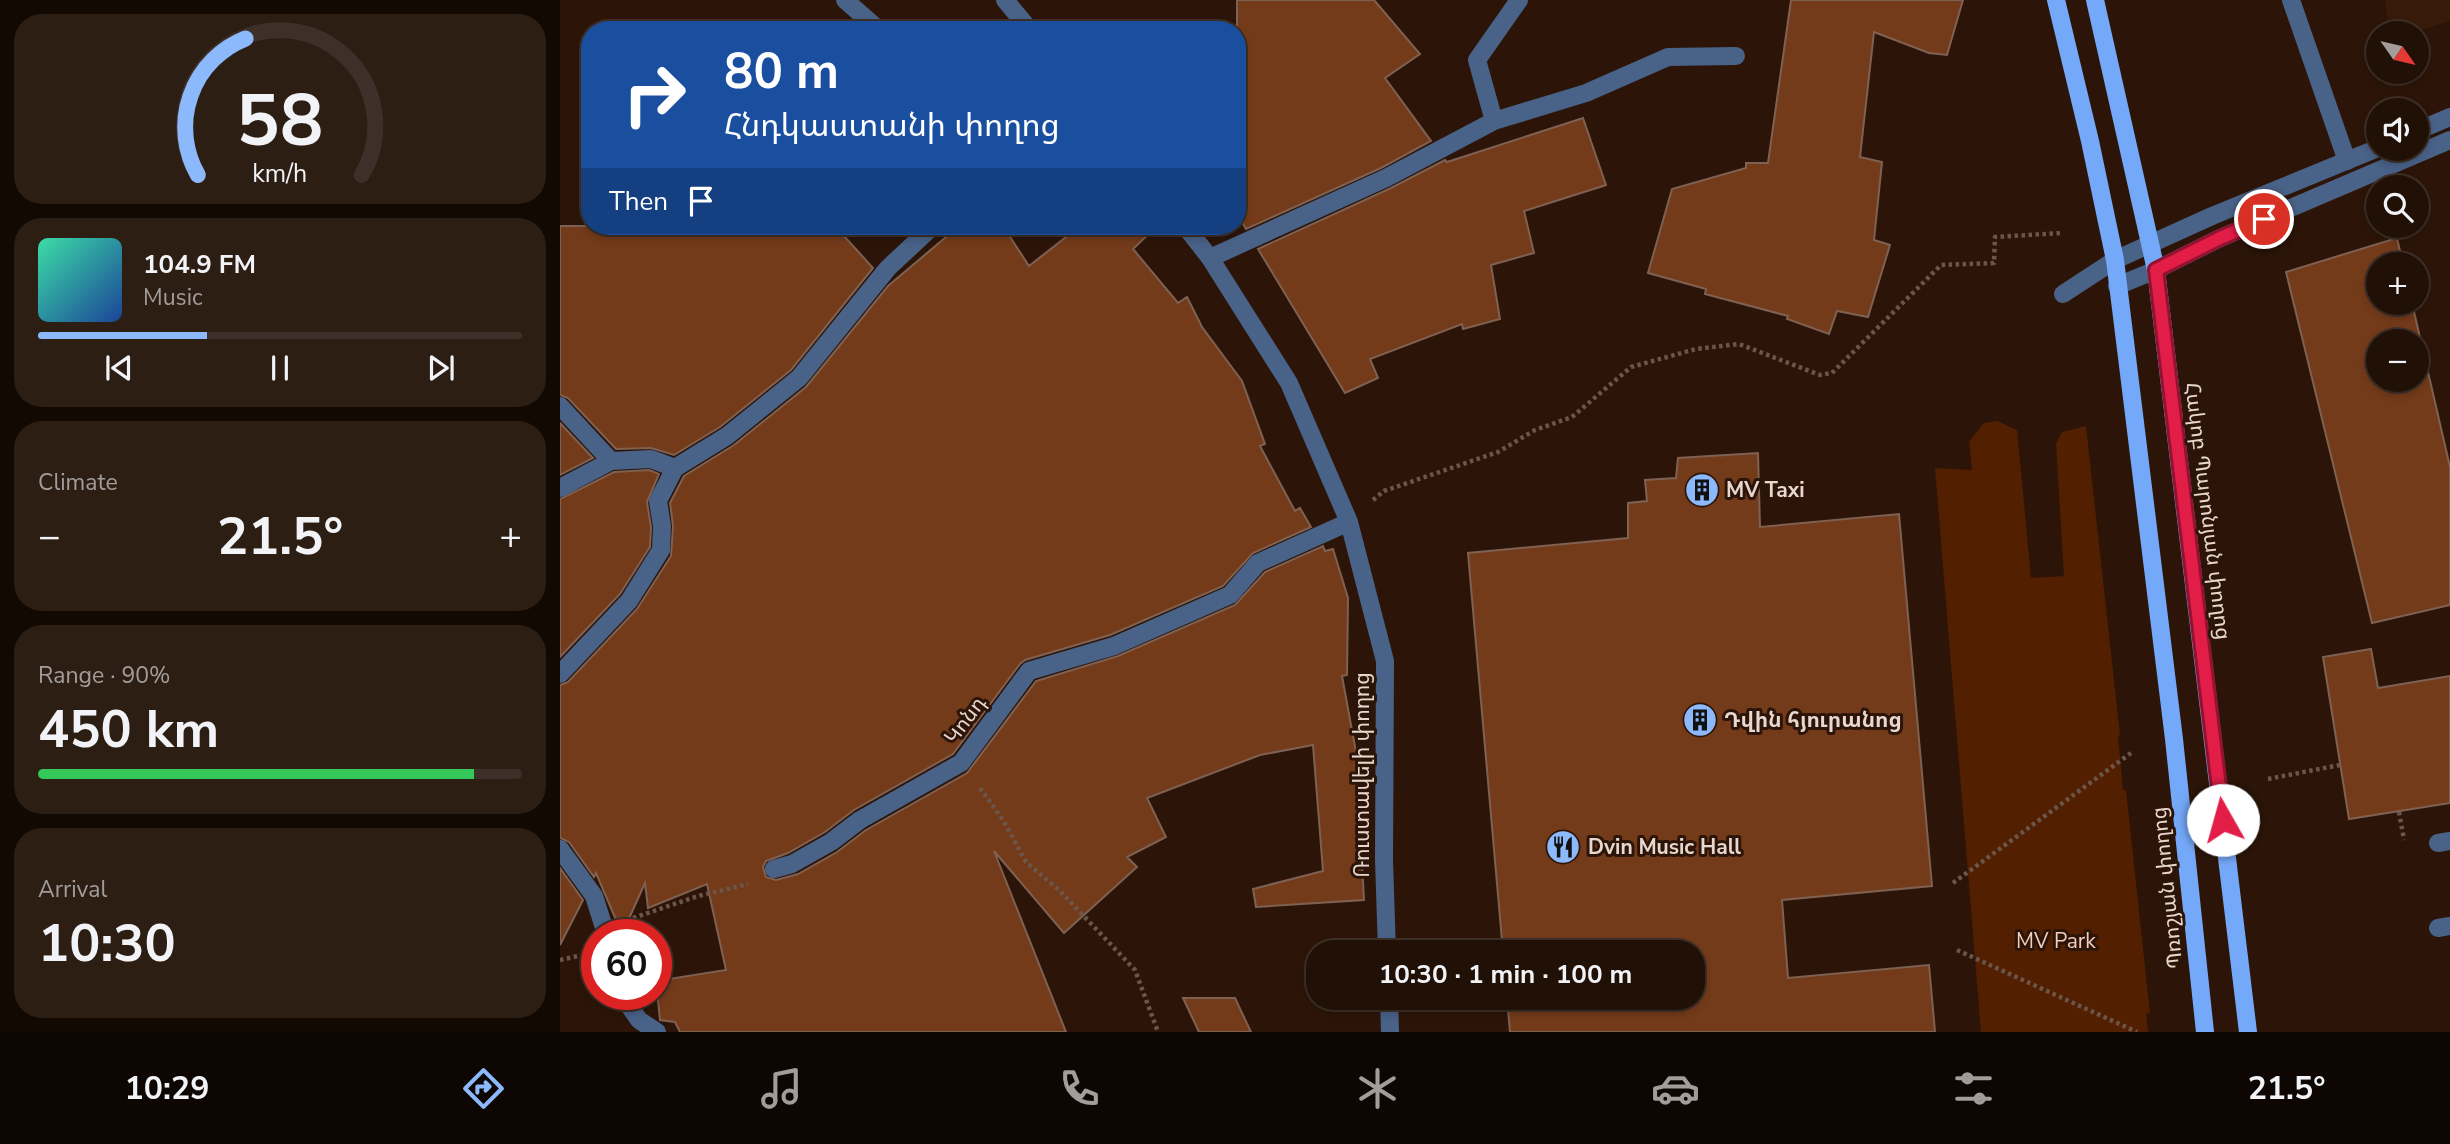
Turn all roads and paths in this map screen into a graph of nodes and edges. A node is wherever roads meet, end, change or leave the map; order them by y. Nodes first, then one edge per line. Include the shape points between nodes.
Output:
1 (845, 0) edge
2 (1005, 0) edge
3 (1519, 0) edge
4 (2056, 0) edge
5 (2095, 0) edge
6 (2291, 0) edge
7 (869, 21) edge
8 (1022, 21) edge
9 (1736, 56) dead end
10 (2450, 117) edge
11 (1494, 121) junction
12 (2429, 126) edge
13 (2450, 140) edge
14 (2366, 153) edge
15 (2347, 162) junction
16 (2062, 233) dead end
17 (922, 235) edge
18 (1192, 235) edge
19 (2150, 245) junction
20 (1210, 258) junction
21 (2115, 260) junction
22 (2156, 270) junction
23 (2117, 286) junction
24 (2063, 294) dead end
25 (560, 405) edge
26 (611, 461) junction
27 (675, 468) junction
28 (560, 488) edge
29 (1349, 522) junction
30 (560, 674) edge
31 (2131, 753) dead end
32 (961, 763) junction
33 (2340, 765) dead end
34 (2268, 779) dead end
35 (2399, 812) dead end
36 (560, 849) edge
37 (2406, 850) dead end
38 (774, 869) joint
39 (1952, 883) dead end
40 (601, 919) edge
41 (637, 919) edge
42 (1387, 940) edge
43 (1957, 950) dead end
44 (632, 1010) edge
45 (1389, 1010) edge
46 (657, 1032) edge
47 (1158, 1032) edge
48 (1390, 1032) edge
49 (2137, 1032) edge
50 (2205, 1032) edge
51 (2248, 1032) edge

1 - 7 street
2 - 8 street
3 - 11 street via 1477,60
4 - 21 main road
5 - 19 main road, Հակոբ Պարոնյան փողոց
6 - 15 street
9 - 11 street via 1668,57 1586,93
10 - 12 street
11 - 20 street via 1386,178
13 - 22 street
14 - 15 street
15 - 19 street
16 - 29 path via 1995,237 1994,263 1941,265 1832,373 1820,376 1739,344 1696,349 1630,367 1572,418 1535,430 1498,452 1384,491
17 - 27 street via 888,268 799,377 727,436
18 - 20 street, Ռուստավելի փողոց
19 - 21 street
19 - 22 main road, Հակոբ Պարոնյան փողոց
20 - 29 street, Ռուստավելի փողոց via 1289,383
21 - 23 main road
21 - 24 street
22 - 23 street
22 - 51 main road, Հակոբ Պարոնյան փողոց
23 - 50 main road, Պռոշյան փողոց
25 - 26 street
26 - 27 street via 651,459
26 - 28 street
27 - 30 street via 658,501 661,550 629,601
29 - 32 street, Կոնդ via 1258,563 1230,595 1114,646 1029,671
29 - 42 street, Ռուստավելի փողոց via 1385,661
31 - 39 path
32 - 38 street, Կոնդ via 860,820 831,842
32 - 47 path via 1003,820 1026,862 1135,970
33 - 34 path
35 - 37 path
36 - 40 street via 594,896
38 - 41 path via 773,876 755,883 698,896
43 - 49 path
44 - 46 street
45 - 48 street

